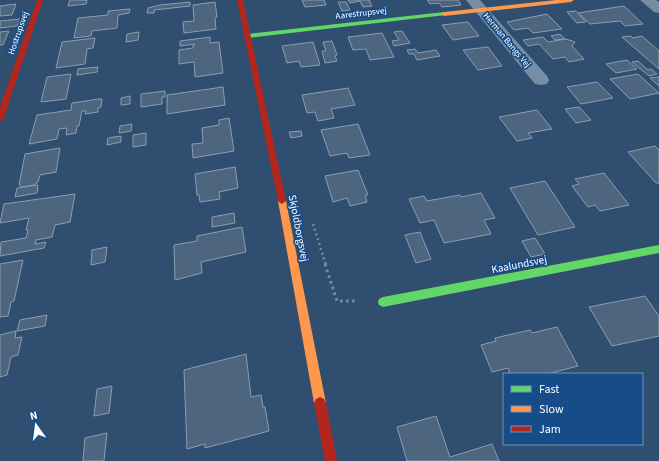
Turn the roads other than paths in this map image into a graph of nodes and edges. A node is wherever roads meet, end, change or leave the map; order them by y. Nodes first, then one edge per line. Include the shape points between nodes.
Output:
1 (40, 0) edge
2 (240, 0) edge
3 (571, 0) edge
4 (647, 0) edge
5 (477, 5) edge
6 (659, 9) edge
7 (248, 36) junction
8 (541, 80) dead end
9 (0, 118) edge
10 (659, 249) edge
11 (383, 302) dead end
12 (331, 461) edge

1 - 9 street, Hostrupsvej
2 - 7 street, Skjoldborgsvej
3 - 5 street, Aarestrupsvej
4 - 6 street
5 - 7 street, Aarestrupsvej
5 - 8 street, Herman Bangs Vej
7 - 12 street, Skjoldborgsvej via 277,173
10 - 11 street, Kaalundsvej

